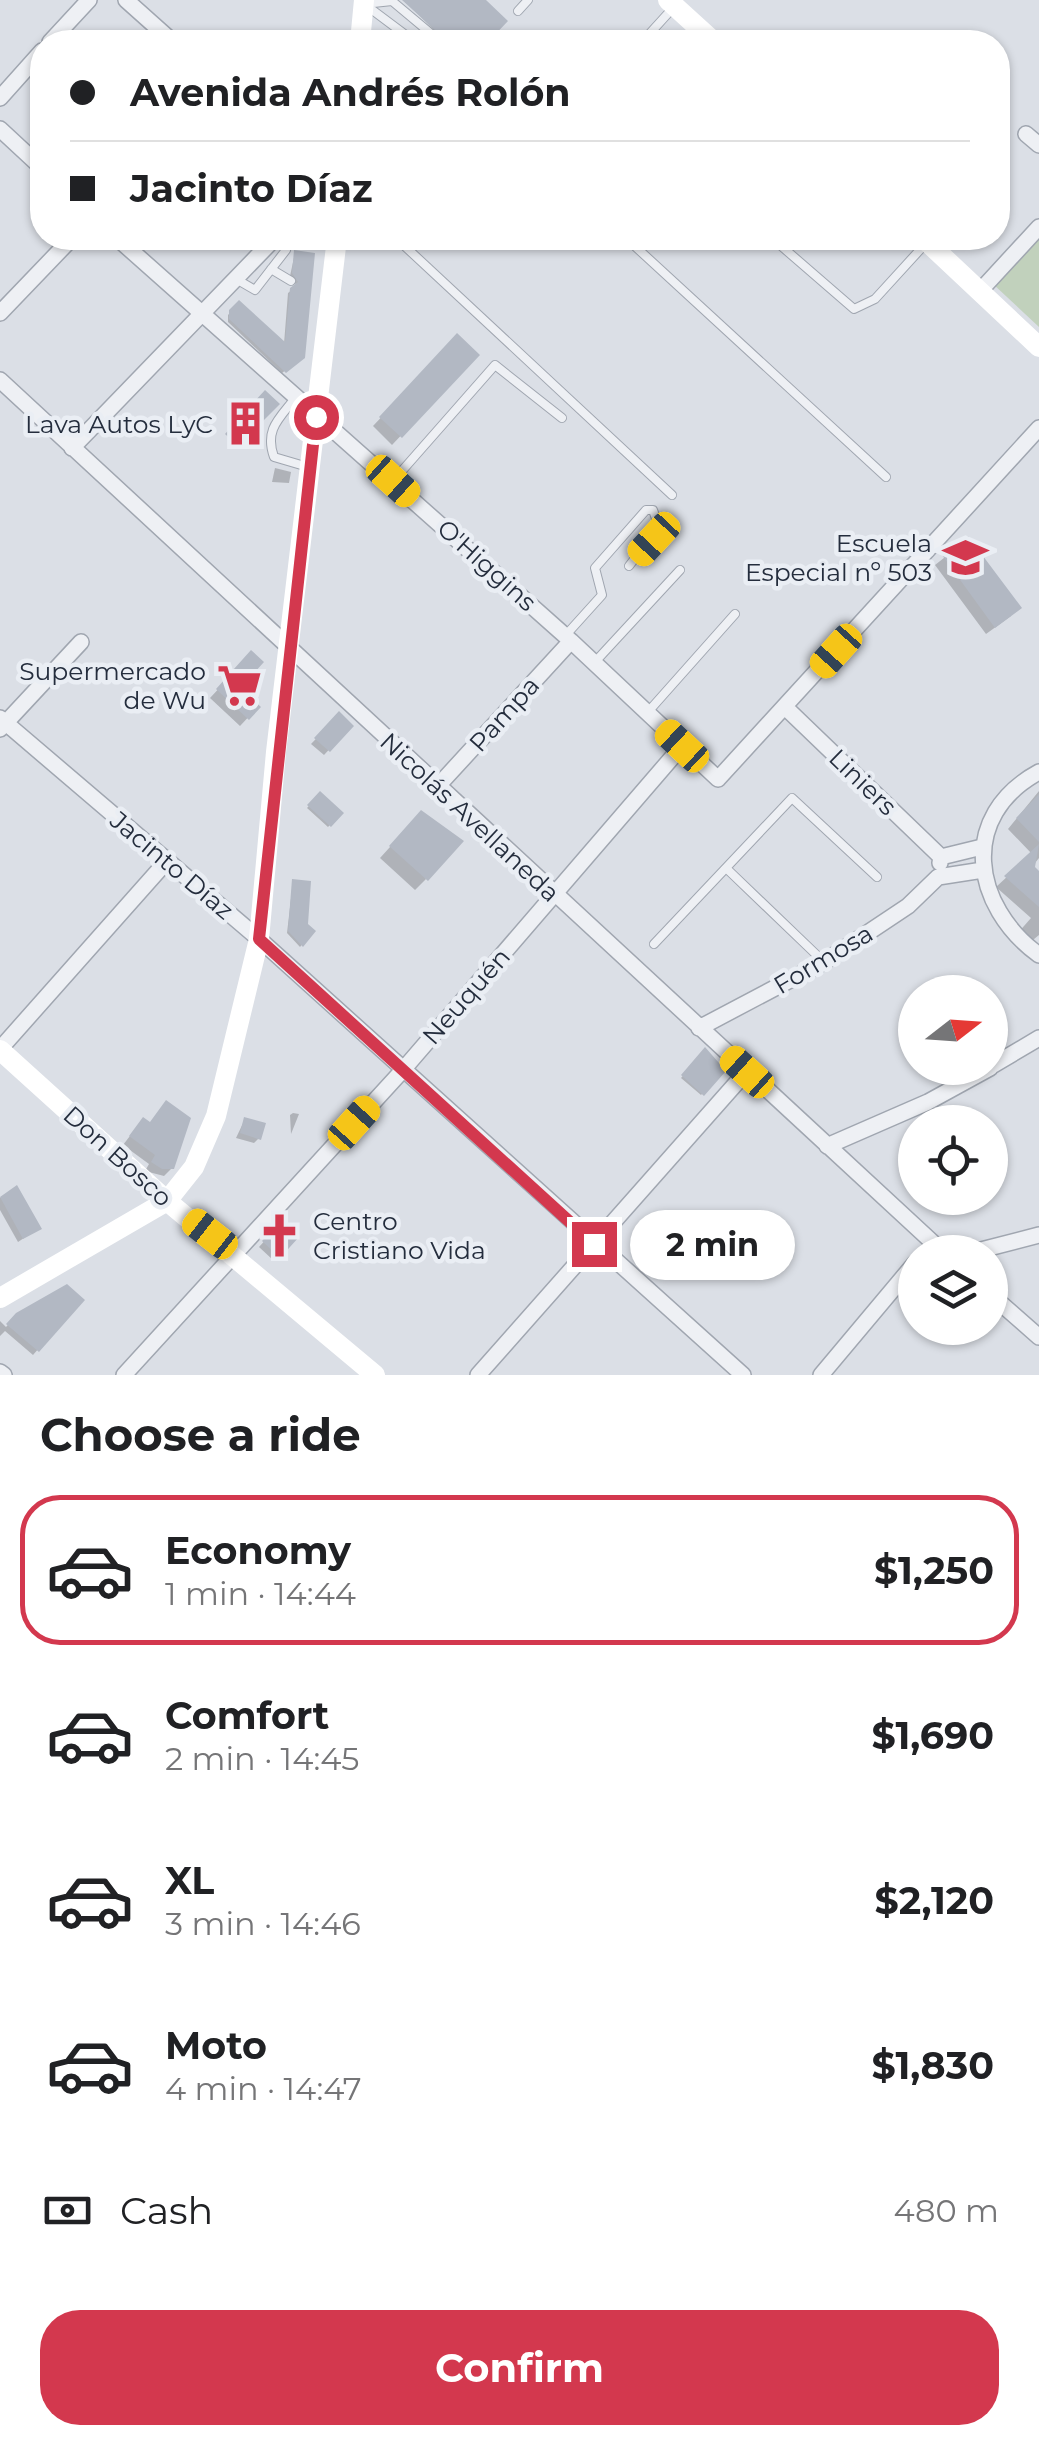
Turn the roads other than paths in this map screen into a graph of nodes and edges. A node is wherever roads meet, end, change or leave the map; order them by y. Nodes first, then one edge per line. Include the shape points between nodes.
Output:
1 (89, 0) edge
2 (126, 0) edge
3 (528, 0) edge
4 (364, 2) edge
5 (674, 2) edge
6 (518, 12) dead end
7 (61, 30) edge
8 (160, 30) edge
9 (361, 30) edge
10 (402, 30) edge
11 (427, 30) edge
12 (652, 30) edge
13 (702, 30) edge
14 (30, 64) edge
15 (0, 98) edge
16 (0, 129) edge
17 (30, 157) edge
18 (1039, 227) edge
19 (60, 250) edge
20 (130, 250) edge
21 (264, 250) edge
22 (286, 250) edge
23 (335, 250) edge
24 (409, 250) edge
25 (639, 250) edge
26 (786, 250) edge
27 (917, 250) edge
28 (936, 250) edge
29 (271, 269) junction
30 (236, 279) junction
31 (291, 281) dead end
32 (980, 291) junction
33 (0, 313) edge
34 (202, 316) junction
35 (1039, 348) edge
36 (2, 386) edge
37 (296, 397) junction
38 (316, 417) junction
39 (562, 418) dead end
40 (1039, 428) edge
41 (72, 448) junction
42 (310, 468) junction
43 (886, 477) dead end
44 (393, 481) junction
45 (672, 495) dead end
46 (629, 566) dead end
47 (680, 570) dead end
48 (735, 614) dead end
49 (568, 638) junction
50 (81, 642) dead end
51 (288, 650) junction
52 (594, 663) junction
53 (785, 707) junction
54 (647, 713) junction
55 (2, 724) edge
56 (682, 746) junction
57 (1039, 772) edge
58 (437, 786) junction
59 (982, 847) junction
60 (941, 856) junction
61 (166, 862) junction
62 (726, 868) junction
63 (982, 870) junction
64 (877, 877) dead end
65 (938, 877) junction
66 (554, 894) junction
67 (259, 939) junction
68 (654, 944) dead end
69 (1039, 955) edge
70 (824, 962) junction
71 (699, 1028) junction
72 (1039, 1038) edge
73 (0, 1050) edge
74 (1008, 1057) edge
75 (402, 1071) junction
76 (747, 1072) junction
77 (959, 1085) edge
78 (828, 1146) junction
79 (167, 1201) junction
80 (920, 1235) edge
81 (1039, 1236) edge
82 (1008, 1243) edge
83 (594, 1244) junction
84 (235, 1254) junction
85 (898, 1283) edge
86 (0, 1298) edge
87 (1008, 1310) edge
88 (1039, 1337) edge
89 (124, 1375) edge
90 (375, 1375) edge
91 (478, 1375) edge
92 (744, 1375) edge
93 (821, 1375) edge

1 - 7 street
2 - 8 street
3 - 6 lane
4 - 9 main road
4 - 10 lane
4 - 11 lane via 392,1
5 - 12 lane
5 - 13 main road
14 - 15 street
16 - 17 street
18 - 32 street
19 - 33 street
20 - 34 street, O'Higgins
21 - 30 street
22 - 29 lane
23 - 38 main road via 324,297
24 - 45 lane
25 - 43 lane
26 - 27 lane via 854,309 875,299
28 - 32 main road
29 - 30 lane via 255,290
29 - 31 lane
30 - 34 street
32 - 35 main road
34 - 37 street, O'Higgins
34 - 41 street
36 - 41 street, Nicolás Avellaneda
37 - 38 street, O'Higgins
37 - 42 lane via 270,429 269,441 274,457
38 - 42 main road
38 - 44 street, O'Higgins
39 - 44 lane via 496,365
40 - 53 street
41 - 51 street, Nicolás Avellaneda
42 - 51 main road
44 - 49 street, O'Higgins
46 - 49 lane via 654,539 659,527 653,510 595,568 602,595
47 - 52 lane
48 - 54 lane
49 - 52 street, O'Higgins
49 - 58 street, Pampa
50 - 55 street
51 - 58 street, Nicolás Avellaneda
51 - 67 main road
52 - 54 street, O'Higgins
53 - 56 street, O'Higgins via 718,779
53 - 60 street, Liniers
54 - 56 street, O'Higgins
55 - 61 street, Jacinto Díaz
56 - 66 street, Neuquén
57 - 59 street via 1000,806
58 - 66 street, Nicolás Avellaneda
59 - 60 street
59 - 63 street
60 - 65 street
61 - 67 street, Jacinto Díaz
61 - 73 street
62 - 64 lane via 792,798
62 - 68 lane
62 - 70 lane
63 - 65 street
63 - 69 street via 996,910
65 - 70 street, Formosa via 908,906
66 - 71 street, Nicolás Avellaneda
66 - 75 street, Neuquén
67 - 75 street, Jacinto Díaz
67 - 79 main road via 206,1143
70 - 71 street, Formosa
71 - 76 street, Nicolás Avellaneda
72 - 74 street
73 - 79 main road, Don Bosco
75 - 83 street, Jacinto Díaz
75 - 84 street, Neuquén
76 - 78 street, Nicolás Avellaneda
76 - 83 street
77 - 78 street
78 - 80 street, Nicolás Avellaneda
79 - 84 main road, Don Bosco
79 - 86 main road
81 - 82 street
83 - 91 street
83 - 92 street, Jacinto Díaz
84 - 89 street, Neuquén
84 - 90 main road, Don Bosco
85 - 93 street
87 - 88 street

